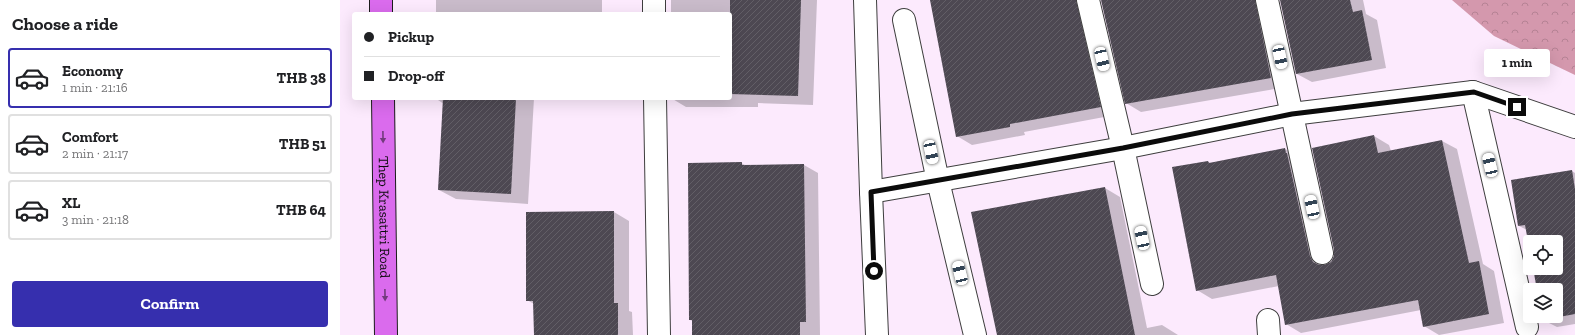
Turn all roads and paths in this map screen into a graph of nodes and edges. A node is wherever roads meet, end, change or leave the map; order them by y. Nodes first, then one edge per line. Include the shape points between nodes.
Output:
1 (381, 0) edge
2 (654, 0) edge
3 (865, 0) edge
4 (1088, 0) edge
5 (1267, 0) edge
6 (381, 12) edge
7 (654, 12) edge
8 (904, 20) dead end
9 (1474, 92) junction
10 (383, 100) edge
11 (655, 100) edge
12 (1292, 114) junction
13 (1575, 127) edge
14 (1123, 148) junction
15 (938, 181) junction
16 (871, 192) junction
17 (1322, 253) dead end
18 (1152, 284) dead end
19 (1527, 327) dead end
20 (386, 335) edge
21 (659, 335) edge
22 (877, 335) edge
23 (975, 335) edge

1 - 6 main road
2 - 7 street
3 - 16 street
4 - 14 street
5 - 12 street
8 - 15 street
9 - 12 street
9 - 13 street
9 - 19 street
10 -> 20 main road, Thep Krasattri Road
11 - 21 street
12 - 14 street
12 - 17 street
14 - 15 street
14 - 18 street
15 - 16 street
15 - 23 street
16 - 22 street

